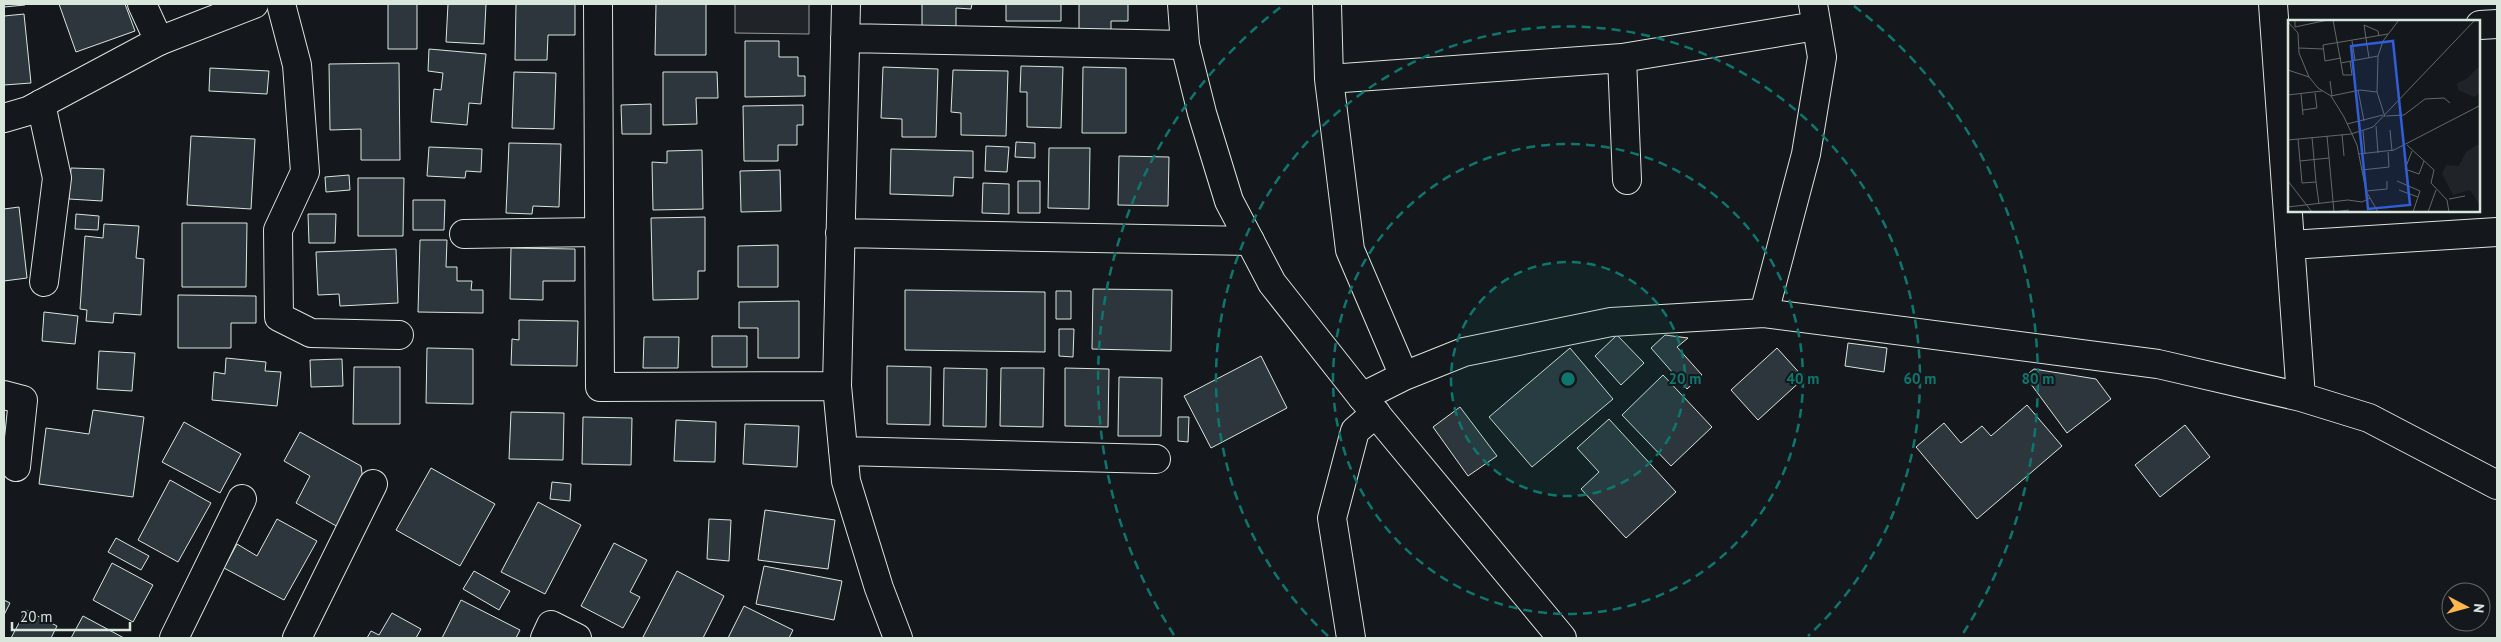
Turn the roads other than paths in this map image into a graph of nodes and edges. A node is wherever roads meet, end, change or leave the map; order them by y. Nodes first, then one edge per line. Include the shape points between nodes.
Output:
1 (142, 4) edge
2 (254, 4) edge
3 (281, 4) edge
4 (598, 4) edge
5 (846, 4) edge
6 (1182, 4) edge
7 (1327, 4) edge
8 (2273, 4) edge
9 (1815, 15) edge
10 (2497, 24) edge
11 (2481, 25) edge
12 (845, 38) junction
13 (2283, 39) edge
14 (160, 41) junction
15 (1185, 46) junction
16 (1622, 58) junction
17 (1329, 79) junction
18 (41, 104) junction
19 (4, 118) edge
20 (1627, 180) dead end
21 (2288, 186) edge
22 (2289, 212) edge
23 (599, 232) junction
24 (2497, 232) edge
25 (840, 233) junction
26 (464, 234) dead end
27 (1250, 241) junction
28 (2290, 245) junction
29 (44, 282) dead end
30 (1764, 313) junction
31 (399, 335) dead end
32 (1404, 376) junction
33 (837, 386) junction
34 (4, 395) edge
35 (2301, 397) junction
36 (1369, 405) junction
37 (843, 451) junction
38 (1156, 459) dead end
39 (16, 467) dead end
40 (373, 484) dead end
41 (2497, 485) edge
42 (242, 499) dead end
43 (174, 638) edge
44 (297, 638) edge
45 (545, 638) edge
46 (577, 638) edge
47 (898, 638) edge
48 (1351, 638) edge
49 (1562, 638) edge

1 - 14 street
2 - 14 street
3 - 31 street via 296,65 305,172 278,230 279,317 311,333
4 - 23 street
5 - 12 street
6 - 15 street
7 - 17 street
8 - 13 street
9 - 16 street
9 - 30 street via 1822,57 1806,154
10 - 11 street
12 - 15 street
12 - 25 street
13 - 21 street
14 - 18 street
15 - 27 street via 1229,201
16 - 17 street
16 - 20 street
17 - 32 street via 1350,250
18 - 19 street
18 - 29 street via 57,178
22 - 28 street
23 - 26 street
23 - 33 street via 600,387
24 - 28 street
25 - 27 street
25 - 33 street
27 - 36 street via 1272,283
28 - 35 street
30 - 32 street via 1611,322 1464,352
30 - 35 street via 2158,364
32 - 36 street
33 - 37 street
34 - 39 street via 23,400
35 - 41 street via 2369,418
36 - 48 street via 1355,431 1332,518
36 - 49 street
37 - 38 street
37 - 47 street via 846,481
40 - 44 street
42 - 43 street
45 - 46 street via 551,625

